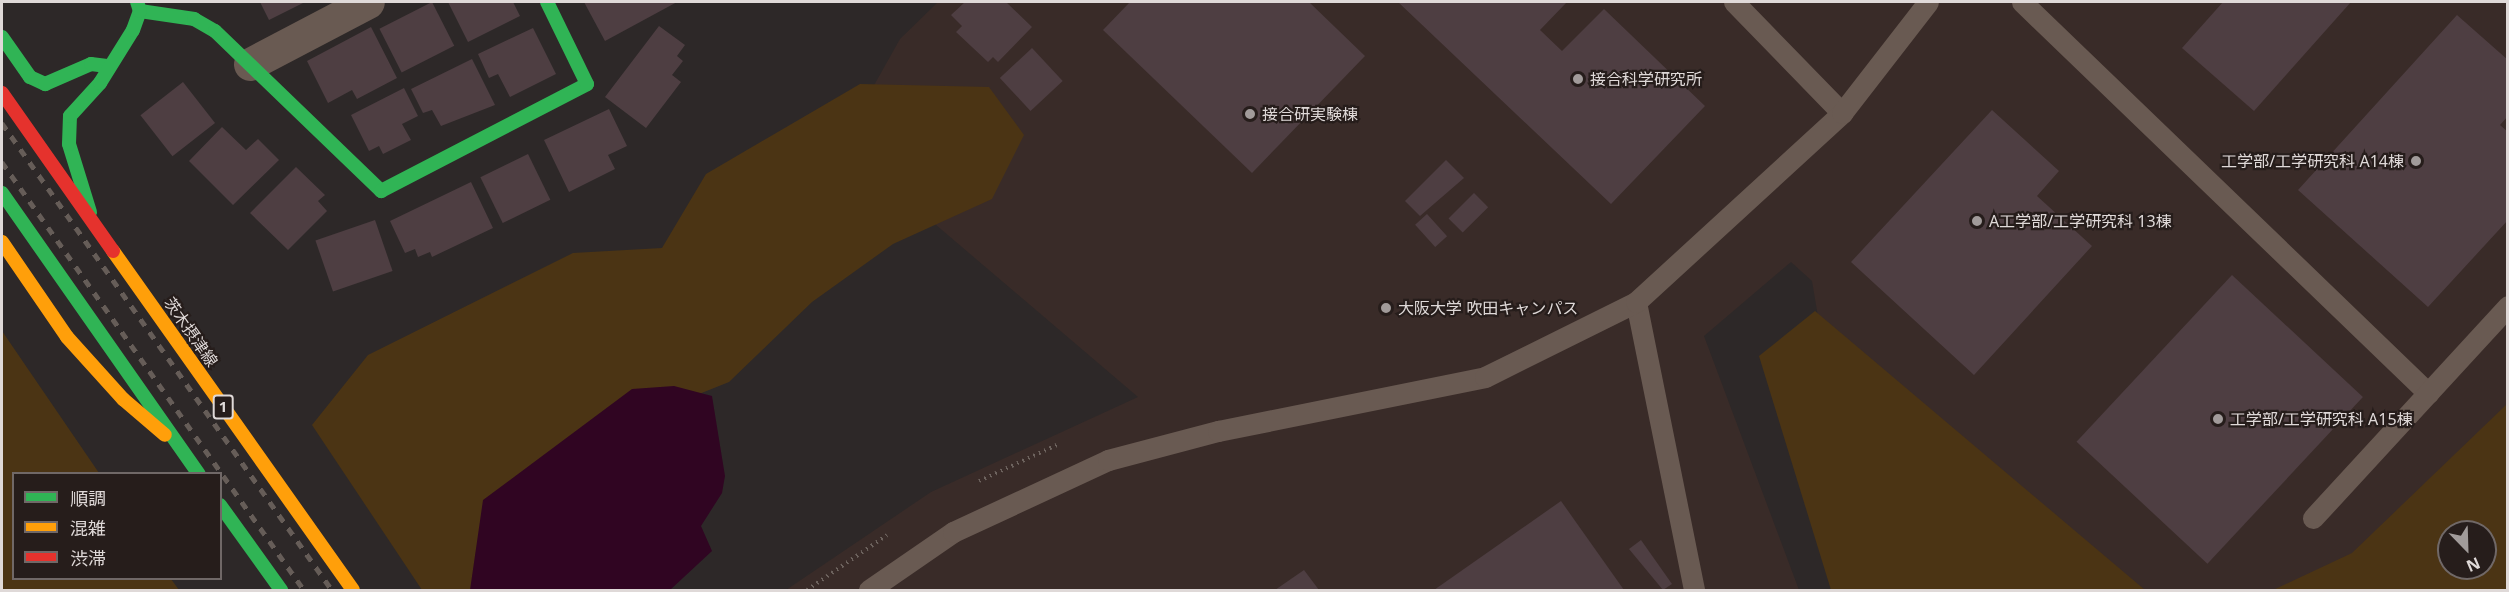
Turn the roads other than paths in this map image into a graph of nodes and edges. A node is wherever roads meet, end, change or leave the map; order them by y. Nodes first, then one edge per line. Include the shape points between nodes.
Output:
1 (368, 2) edge
2 (547, 2) edge
3 (1734, 2) edge
4 (1928, 2) edge
5 (2022, 2) edge
6 (138, 6) edge
7 (2, 37) edge
8 (249, 64) junction
9 (107, 66) junction
10 (2, 93) edge
11 (1842, 113) junction
12 (2, 193) edge
13 (93, 223) junction
14 (2, 242) edge
15 (1636, 302) junction
16 (2508, 306) edge
17 (2428, 393) junction
18 (180, 447) junction
19 (198, 472) edge
20 (222, 507) edge
21 (2313, 518) dead end
22 (281, 591) edge
23 (353, 591) edge
24 (869, 591) edge
25 (1694, 591) edge

1 - 8 street
2 - 8 street via 587,84 381,191
3 - 11 lane
4 - 11 lane
5 - 17 lane
6 - 8 street via 194,19 215,31
6 - 9 street via 125,44
7 - 9 street via 30,77 45,84 91,64
9 - 13 street via 100,83 76,104 68,132
10 - 13 street, 茨木摂津線 / 1
11 - 15 lane
12 - 18 street
13 - 23 street, 茨木摂津線 / 1
14 - 18 street via 67,337 123,399
15 - 24 lane via 1485,377 1218,430 1108,460 953,532
15 - 25 lane
16 - 17 lane
17 - 21 lane
18 - 19 street
20 - 22 street

